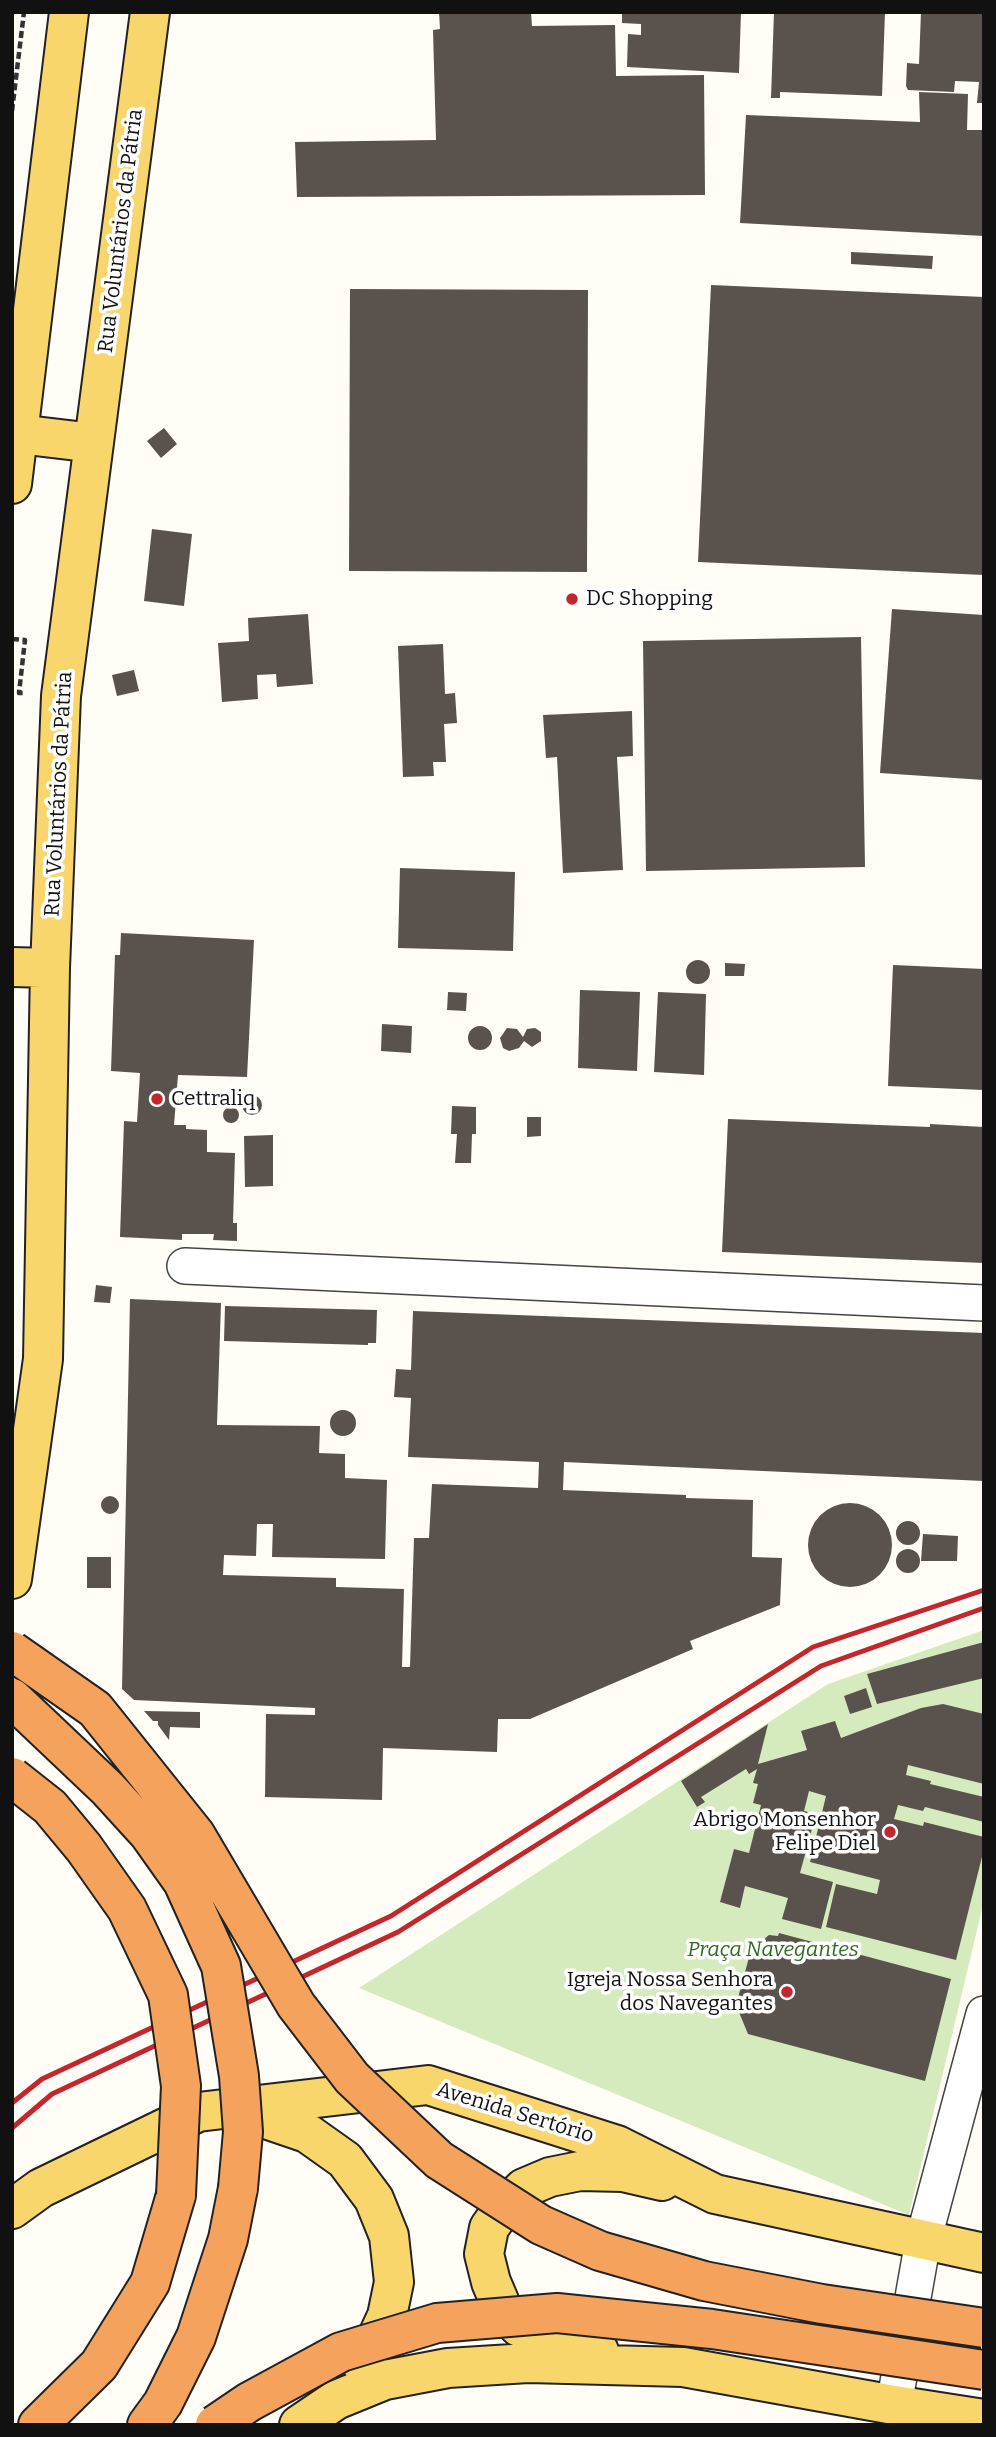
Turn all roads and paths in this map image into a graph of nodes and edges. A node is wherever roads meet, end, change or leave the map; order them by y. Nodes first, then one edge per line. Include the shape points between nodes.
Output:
1 (24, 12) edge
2 (69, 12) edge
3 (150, 12) edge
4 (12, 111) edge
5 (18, 434) junction
6 (94, 443) junction
7 (12, 484) edge
8 (12, 967) edge
9 (50, 968) junction
10 (185, 1266) dead end
11 (984, 1303) edge
12 (27, 1358) edge
13 (12, 1579) edge
14 (12, 1651) edge
15 (12, 1698) edge
16 (12, 1777) edge
17 (981, 2035) edge
18 (198, 2112) junction
19 (715, 2194) junction
20 (12, 2209) edge
21 (923, 2241) junction
22 (984, 2253) edge
23 (984, 2328) edge
24 (683, 2367) junction
25 (984, 2370) edge
26 (336, 2400) junction
27 (894, 2405) junction
28 (984, 2419) edge
29 (38, 2425) edge
30 (147, 2425) edge
31 (215, 2425) edge
32 (299, 2425) edge

1 - 4 path
2 - 5 main road
3 - 6 main road, Rua Voluntários da Pátria
5 - 6 main road
5 - 7 main road
6 - 9 main road, Rua Voluntários da Pátria via 61,696
8 - 9 main road
9 - 12 main road, Rua Voluntários da Pátria
10 - 11 street
12 - 13 main road, Rua Voluntários da Pátria
14 - 23 highway, bridge via 95,1709 195,1834 296,2005 352,2078 439,2160 541,2225 600,2251 704,2281
15 - 30 highway, bridge via 149,1834 183,1882 221,1966 239,2076 243,2132 238,2188 225,2250 197,2337
16 - 29 highway, bridge via 50,1807 127,1909 168,1995 181,2086 176,2195 150,2283 99,2365
17 - 21 street
18 - 19 main road, Avenida Sertório via 428,2085 617,2145
18 - 20 main road, Avenida Sertório via 41,2188
18 - 26 main road via 260,2118 307,2133 345,2160 374,2199 389,2236 394,2282 387,2316 374,2344
19 - 21 main road, Avenida Sertório
19 - 24 main road via 623,2172 580,2171 550,2177 524,2188 503,2208 486,2241 484,2254 491,2282 502,2308 519,2327 584,2348
21 - 22 main road, Avenida Sertório
21 - 27 street
24 - 26 main road via 528,2363 448,2368 385,2380
24 - 27 main road
25 - 31 highway, bridge via 712,2329 557,2313 438,2323 341,2352
26 - 32 main road
27 - 28 main road

